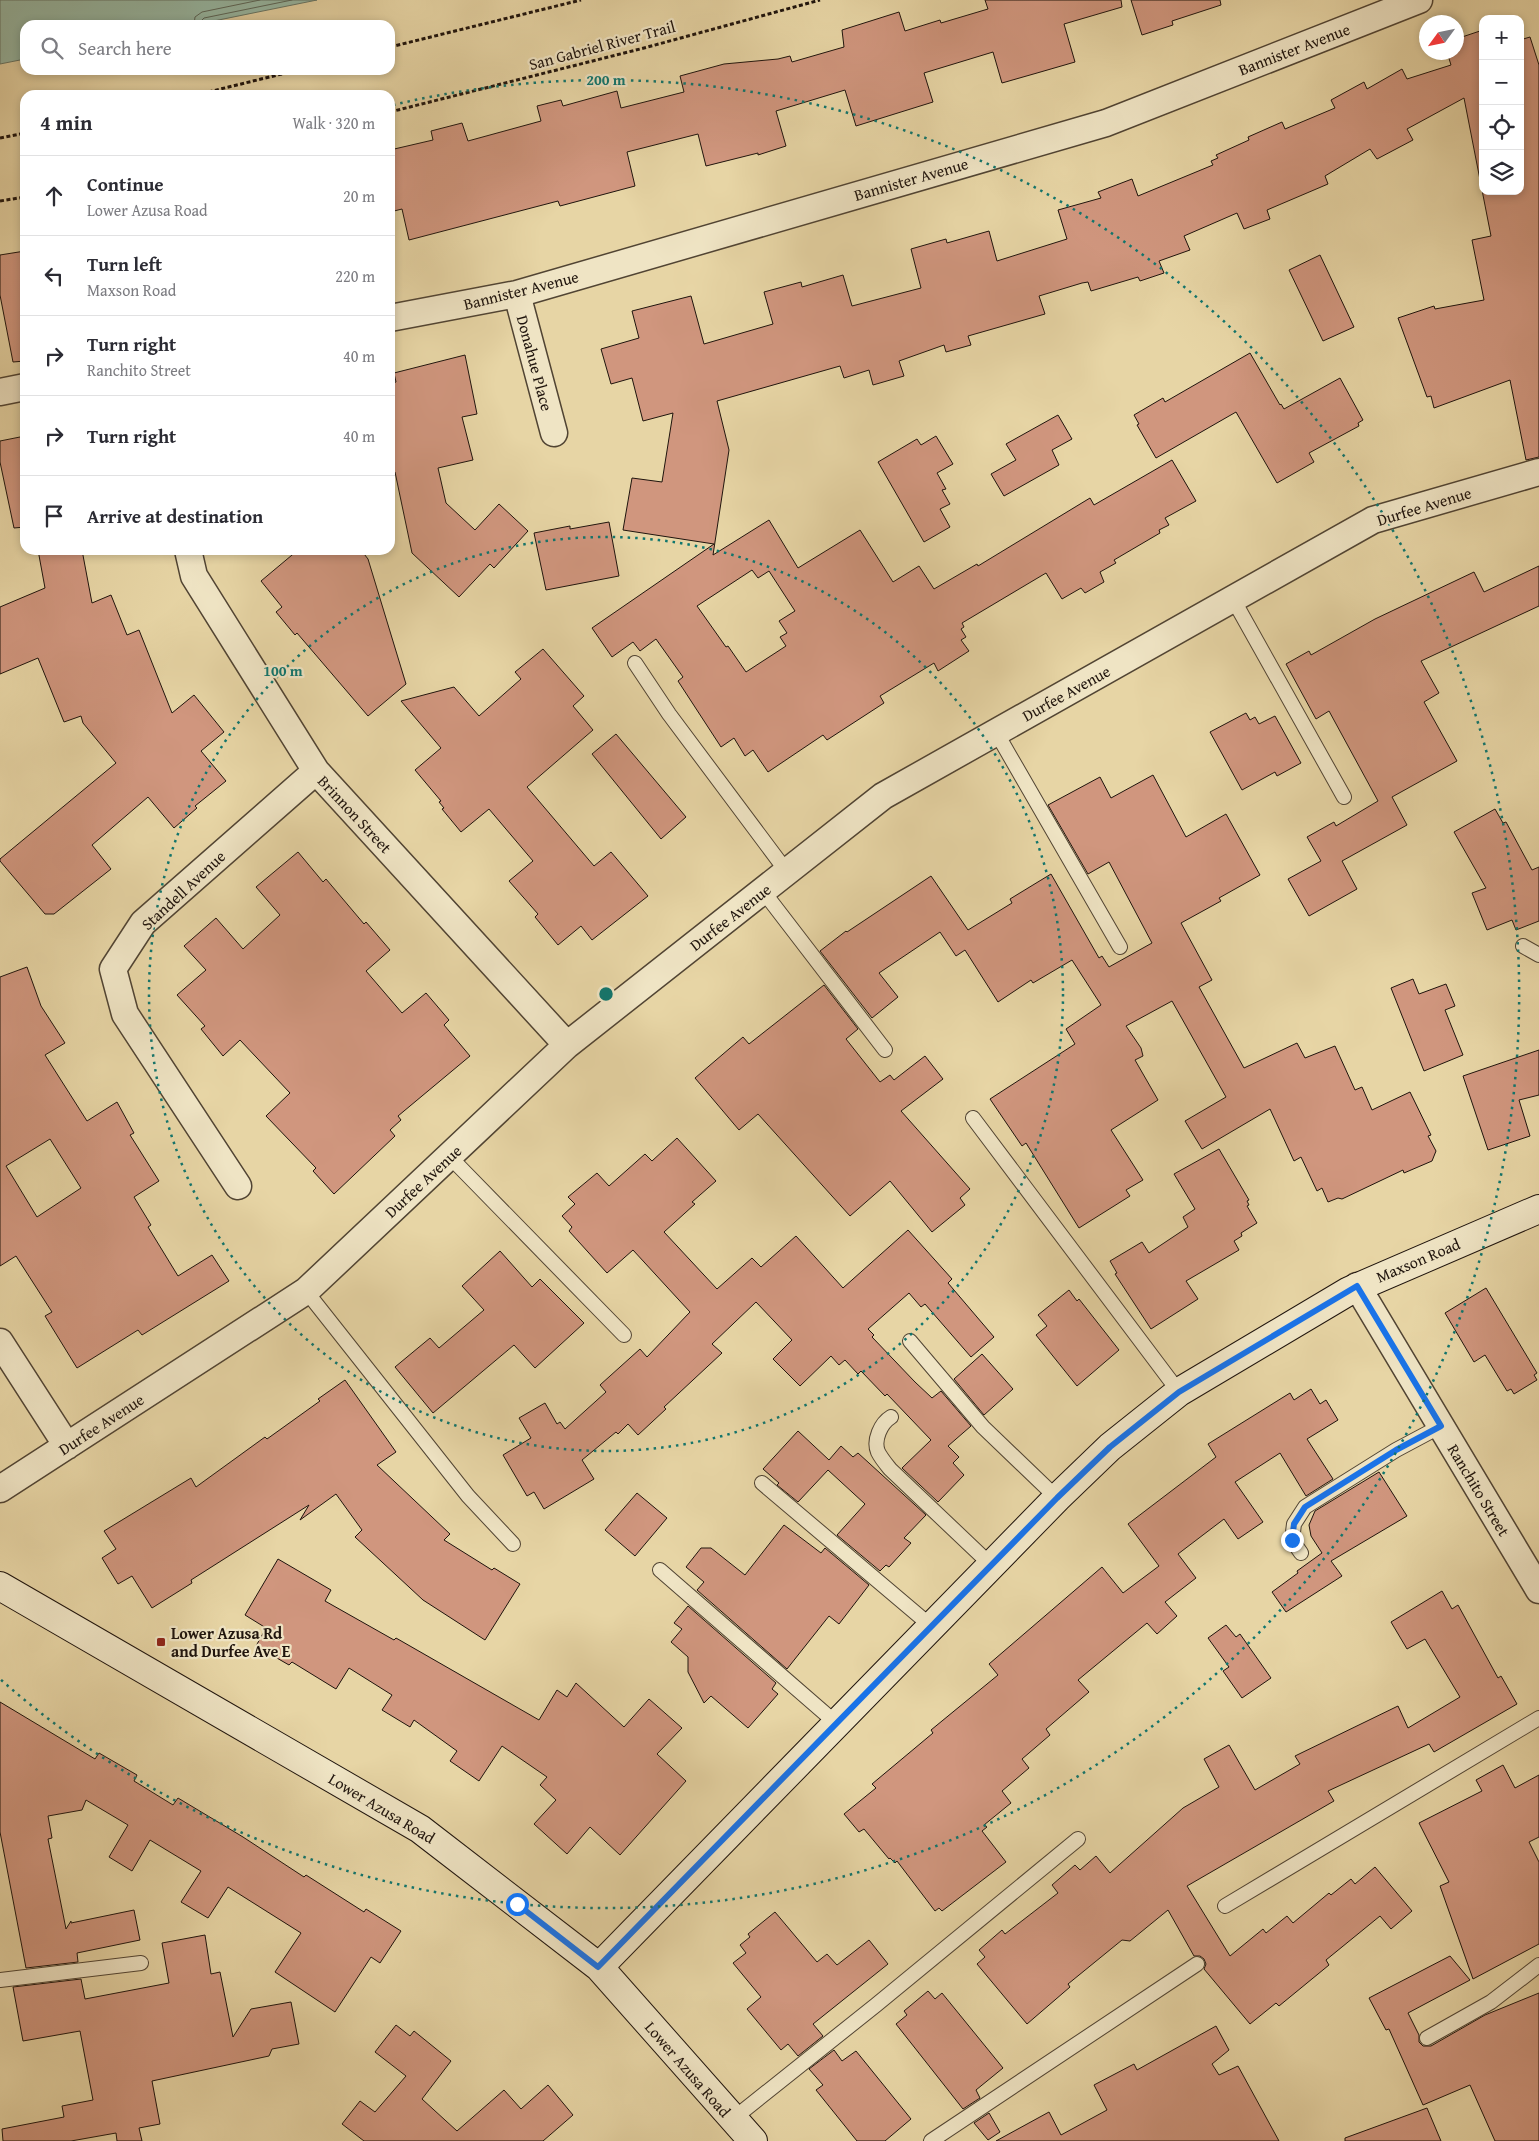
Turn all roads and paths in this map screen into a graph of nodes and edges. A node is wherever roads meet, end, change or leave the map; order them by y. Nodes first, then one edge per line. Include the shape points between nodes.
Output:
1 (581, 0) edge
2 (820, 0) edge
3 (1419, 0) edge
4 (395, 46) edge
5 (278, 75) edge
6 (216, 90) edge
7 (395, 111) edge
8 (20, 134) edge
9 (0, 138) edge
10 (20, 198) edge
11 (0, 201) edge
12 (517, 294) junction
13 (395, 317) edge
14 (20, 388) edge
15 (0, 392) edge
16 (554, 433) dead end
17 (1539, 472) edge
18 (189, 555) edge
19 (1233, 599) junction
20 (635, 663) dead end
21 (996, 732) junction
22 (316, 771) junction
23 (1344, 797) dead end
24 (787, 872) junction
25 (762, 891) junction
26 (1523, 946) dead end
27 (1120, 947) dead end
28 (1539, 955) edge
29 (568, 1045) junction
30 (886, 1050) dead end
31 (973, 1118) dead end
32 (449, 1156) junction
33 (238, 1186) dead end
34 (1539, 1209) edge
35 (1357, 1286) junction
36 (306, 1291) junction
37 (624, 1335) dead end
38 (910, 1341) dead end
39 (0, 1342) edge
40 (1179, 1392) junction
41 (891, 1417) dead end
42 (1441, 1426) junction
43 (68, 1446) junction
44 (762, 1483) dead end
45 (0, 1489) edge
46 (1057, 1498) junction
47 (513, 1544) dead end
48 (1301, 1552) dead end
49 (991, 1565) junction
50 (660, 1570) dead end
51 (0, 1586) edge
52 (1539, 1590) edge
53 (932, 1626) junction
54 (1539, 1718) edge
55 (836, 1723) junction
56 (1078, 1839) dead end
57 (1225, 1906) dead end
58 (141, 1963) dead end
59 (1197, 1964) dead end
60 (1539, 1965) edge
61 (598, 1967) junction
62 (0, 1980) edge
63 (1426, 2038) dead end
64 (733, 2119) junction
65 (752, 2141) edge
66 (931, 2141) edge

1 - 4 path
2 - 7 path, San Gabriel River Trail
3 - 12 street, Bannister Avenue via 1106,123
5 - 6 path
8 - 9 path
10 - 11 path
12 - 13 street, Bannister Avenue
12 - 16 street, Donahue Place
14 - 15 street
17 - 19 street, Durfee Avenue via 1373,520
18 - 22 street, Brinnon Street via 194,576
19 - 21 street, Durfee Avenue
19 - 23 lane
20 - 24 lane via 668,714
21 - 24 street, Durfee Avenue via 883,796
21 - 27 lane
22 - 29 street, Brinnon Street
22 - 33 street, Standell Avenue via 143,923 114,969 125,1014
24 - 25 street, Durfee Avenue
25 - 29 street, Durfee Avenue
25 - 30 lane
26 - 28 lane
29 - 32 street, Durfee Avenue
31 - 40 lane
32 - 36 street, Durfee Avenue
32 - 37 lane
34 - 35 street, Maxson Road
35 - 40 street, Maxson Road
35 - 42 street, Ranchito Street
36 - 43 street, Durfee Avenue
36 - 47 lane via 468,1496
38 - 46 lane via 983,1427
39 - 43 street
40 - 46 street, Maxson Road via 1110,1447
41 - 49 lane via 884,1422 877,1437 877,1451 881,1457 890,1470
42 - 48 lane via 1305,1507 1294,1524 1292,1540
42 - 52 street, Ranchito Street
43 - 45 street, Durfee Avenue
44 - 53 lane
46 - 49 street, Maxson Road
49 - 53 street, Maxson Road
50 - 55 lane
51 - 61 street, Lower Azusa Road via 420,1828
53 - 55 street, Maxson Road
54 - 57 lane
55 - 61 street, Maxson Road
56 - 64 lane
58 - 62 lane
59 - 66 lane
60 - 63 lane via 1491,2002
61 - 64 street, Lower Azusa Road
64 - 65 street, Lower Azusa Road

